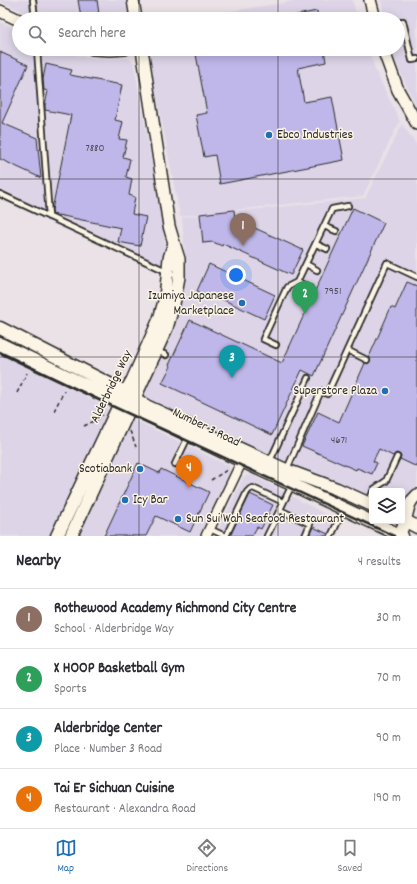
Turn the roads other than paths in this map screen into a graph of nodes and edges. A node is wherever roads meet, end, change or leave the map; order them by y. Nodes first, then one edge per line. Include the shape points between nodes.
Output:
1 (33, 0) edge
2 (133, 0) edge
3 (370, 0) edge
4 (0, 11) edge
5 (34, 12) edge
6 (135, 12) edge
7 (373, 12) edge
8 (12, 17) edge
9 (405, 30) edge
10 (38, 56) edge
11 (143, 56) edge
12 (386, 56) edge
13 (417, 59) edge
14 (417, 124) edge
15 (0, 194) edge
16 (348, 206) dead end
17 (49, 217) junction
18 (324, 226) junction
19 (336, 231) dead end
20 (316, 244) junction
21 (327, 249) dead end
22 (306, 264) junction
23 (317, 270) dead end
24 (174, 275) junction
25 (417, 277) edge
26 (297, 282) junction
27 (309, 287) dead end
28 (0, 328) edge
29 (0, 344) edge
30 (276, 345) dead end
31 (347, 350) junction
32 (367, 360) dead end
33 (308, 378) dead end
34 (128, 400) junction
35 (189, 435) junction
36 (397, 457) dead end
37 (242, 461) junction
38 (269, 462) junction
39 (176, 464) dead end
40 (286, 470) junction
41 (292, 485) junction
42 (376, 488) edge
43 (417, 495) edge
44 (369, 499) edge
45 (283, 502) junction
46 (417, 508) edge
47 (344, 509) junction
48 (280, 510) junction
49 (405, 517) edge
50 (405, 519) edge
51 (405, 521) edge
52 (403, 524) edge
53 (417, 527) edge
54 (208, 532) edge
55 (57, 536) edge
56 (70, 536) edge
57 (226, 536) edge
58 (267, 536) edge
59 (305, 536) edge
60 (331, 536) edge
61 (400, 536) edge

1 - 5 lane
2 - 6 street
3 - 7 street
4 - 8 street
9 - 13 lane via 412,60
10 - 17 lane
11 - 24 street, Alderbridge Way via 169,226 179,259
12 - 14 street via 398,90
15 - 17 lane
16 - 18 lane via 332,209
17 - 24 lane
18 - 19 lane
18 - 20 lane
20 - 21 lane
20 - 22 lane
22 - 23 lane
22 - 26 lane
24 - 34 street, Alderbridge Way via 159,319 132,380
24 - 34 street, Alderbridge Way via 172,310 162,353
25 - 31 lane via 387,263
26 - 27 lane
26 - 30 lane via 287,287 262,339
28 - 34 main road, Number 3 Road
29 - 34 main road, Number 3 Road
31 - 32 lane
31 - 40 lane via 327,394 321,391
33 - 38 lane
34 - 35 main road, Number 3 Road
34 - 38 main road, Number 3 Road
34 - 55 main road, Alderbridge Way
34 - 56 main road, Alderbridge Way
35 - 37 main road, Number 3 Road
35 - 39 lane
36 - 42 lane via 386,482
37 - 41 main road, Number 3 Road
37 - 54 street
38 - 40 main road, Number 3 Road
40 - 44 main road, Number 3 Road
41 - 45 lane
41 - 47 main road, Number 3 Road
43 - 49 street via 408,507
45 - 48 lane
45 - 57 lane via 253,488 250,489
46 - 50 street
47 - 60 lane
47 - 61 main road, Number 3 Road
48 - 58 lane
48 - 59 lane via 310,524
51 - 53 main road
52 - 61 street
54 - 57 lane

